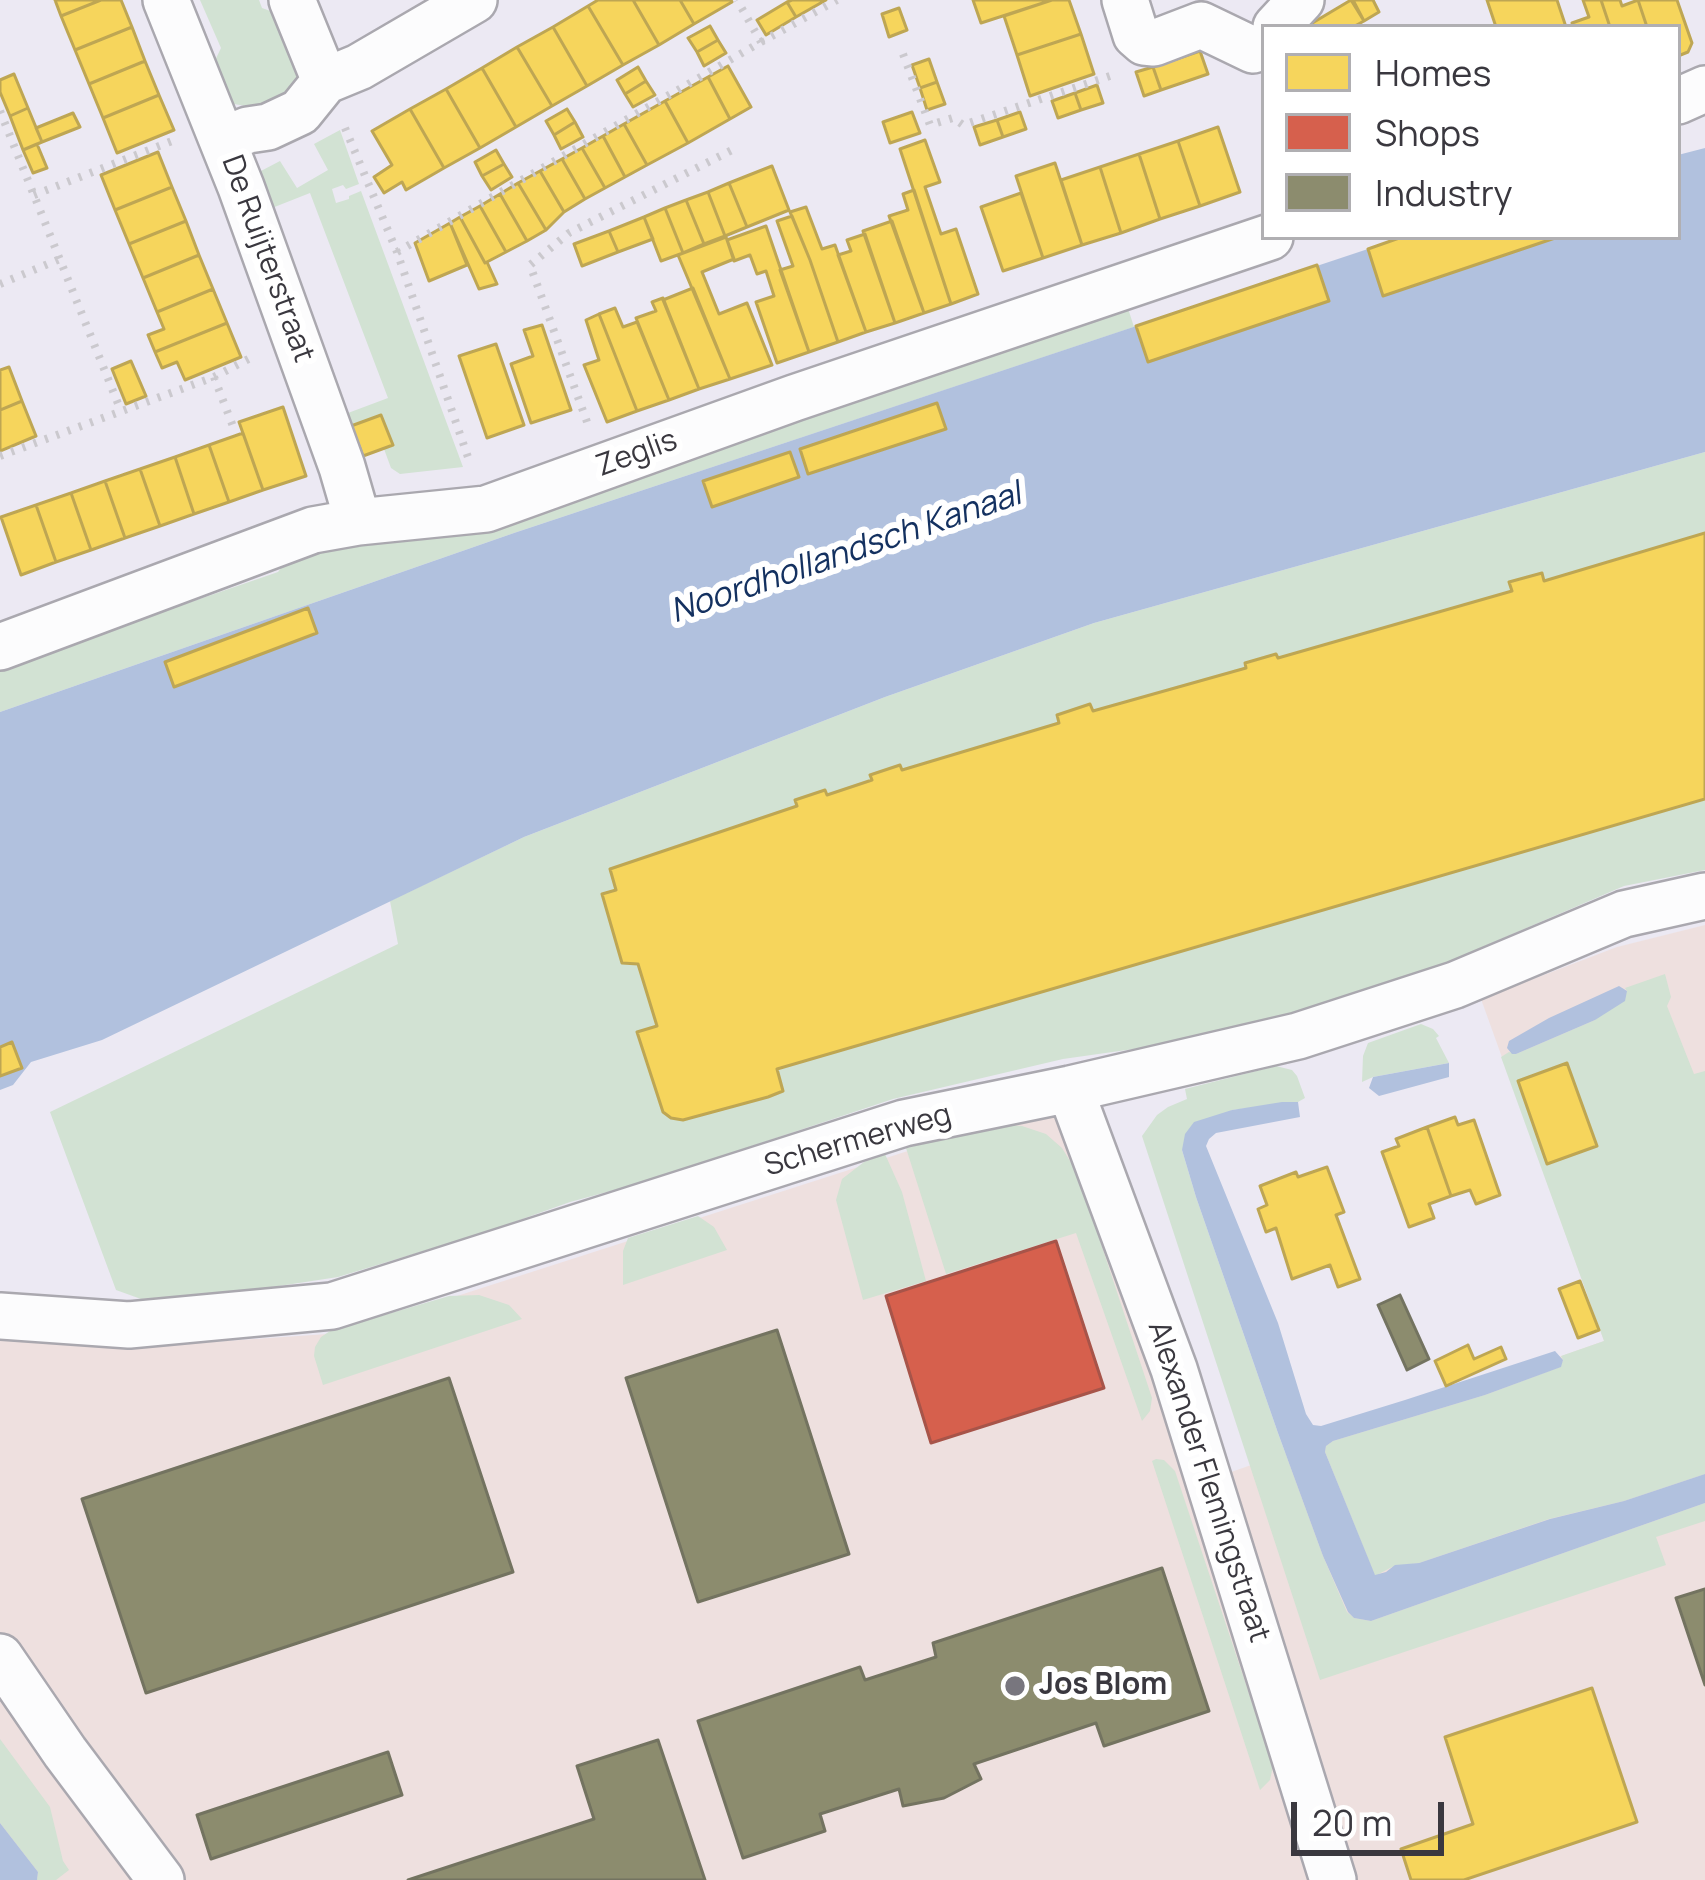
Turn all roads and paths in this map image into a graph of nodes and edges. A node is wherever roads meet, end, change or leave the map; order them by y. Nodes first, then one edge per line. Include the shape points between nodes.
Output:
1 (166, 0) edge
2 (292, 0) edge
3 (475, 0) edge
4 (737, 0) edge
5 (837, 0) edge
6 (1124, 0) edge
7 (761, 41) junction
8 (1144, 42) junction
9 (1261, 49) edge
10 (903, 54) dead end
11 (325, 81) junction
12 (0, 111) edge
13 (204, 138) junction
14 (732, 150) dead end
15 (34, 195) junction
16 (1261, 240) edge
17 (397, 251) junction
18 (60, 259) junction
19 (0, 284) edge
20 (268, 349) dead end
21 (214, 377) junction
22 (122, 411) junction
23 (234, 429) dead end
24 (0, 456) edge
25 (604, 466) junction
26 (486, 509) junction
27 (358, 521) junction
28 (4, 632) edge
29 (1705, 896) edge
30 (1070, 1089) junction
31 (0, 1316) edge
32 (0, 1658) edge
33 (160, 1880) edge
34 (1333, 1880) edge

1 - 13 street, De Ruijterstraat
2 - 11 street
3 - 11 street
4 - 7 path
5 - 7 path
6 - 8 street
7 - 17 path
8 - 9 street via 1201,25
8 - 10 path via 1130,69 963,125 952,118 930,125
11 - 13 street via 300,112 268,127
11 - 17 path
12 - 15 path
13 - 15 path
13 - 27 street, De Ruijterstraat
14 - 25 path via 569,233 530,265
15 - 18 path
16 - 25 street, Zeglis
17 - 26 path
18 - 19 path
18 - 22 path
20 - 21 path
21 - 22 path
21 - 23 path
22 - 24 path
25 - 26 street, Zeglis
26 - 27 street, Zeglis
27 - 28 street, Zeglis
29 - 30 street, Schermerweg via 1624,914 1455,985 1298,1036
30 - 31 street, Schermerweg via 904,1123 332,1306 129,1325
30 - 34 street, Alexander Flemingstraat via 1174,1369
32 - 33 street

